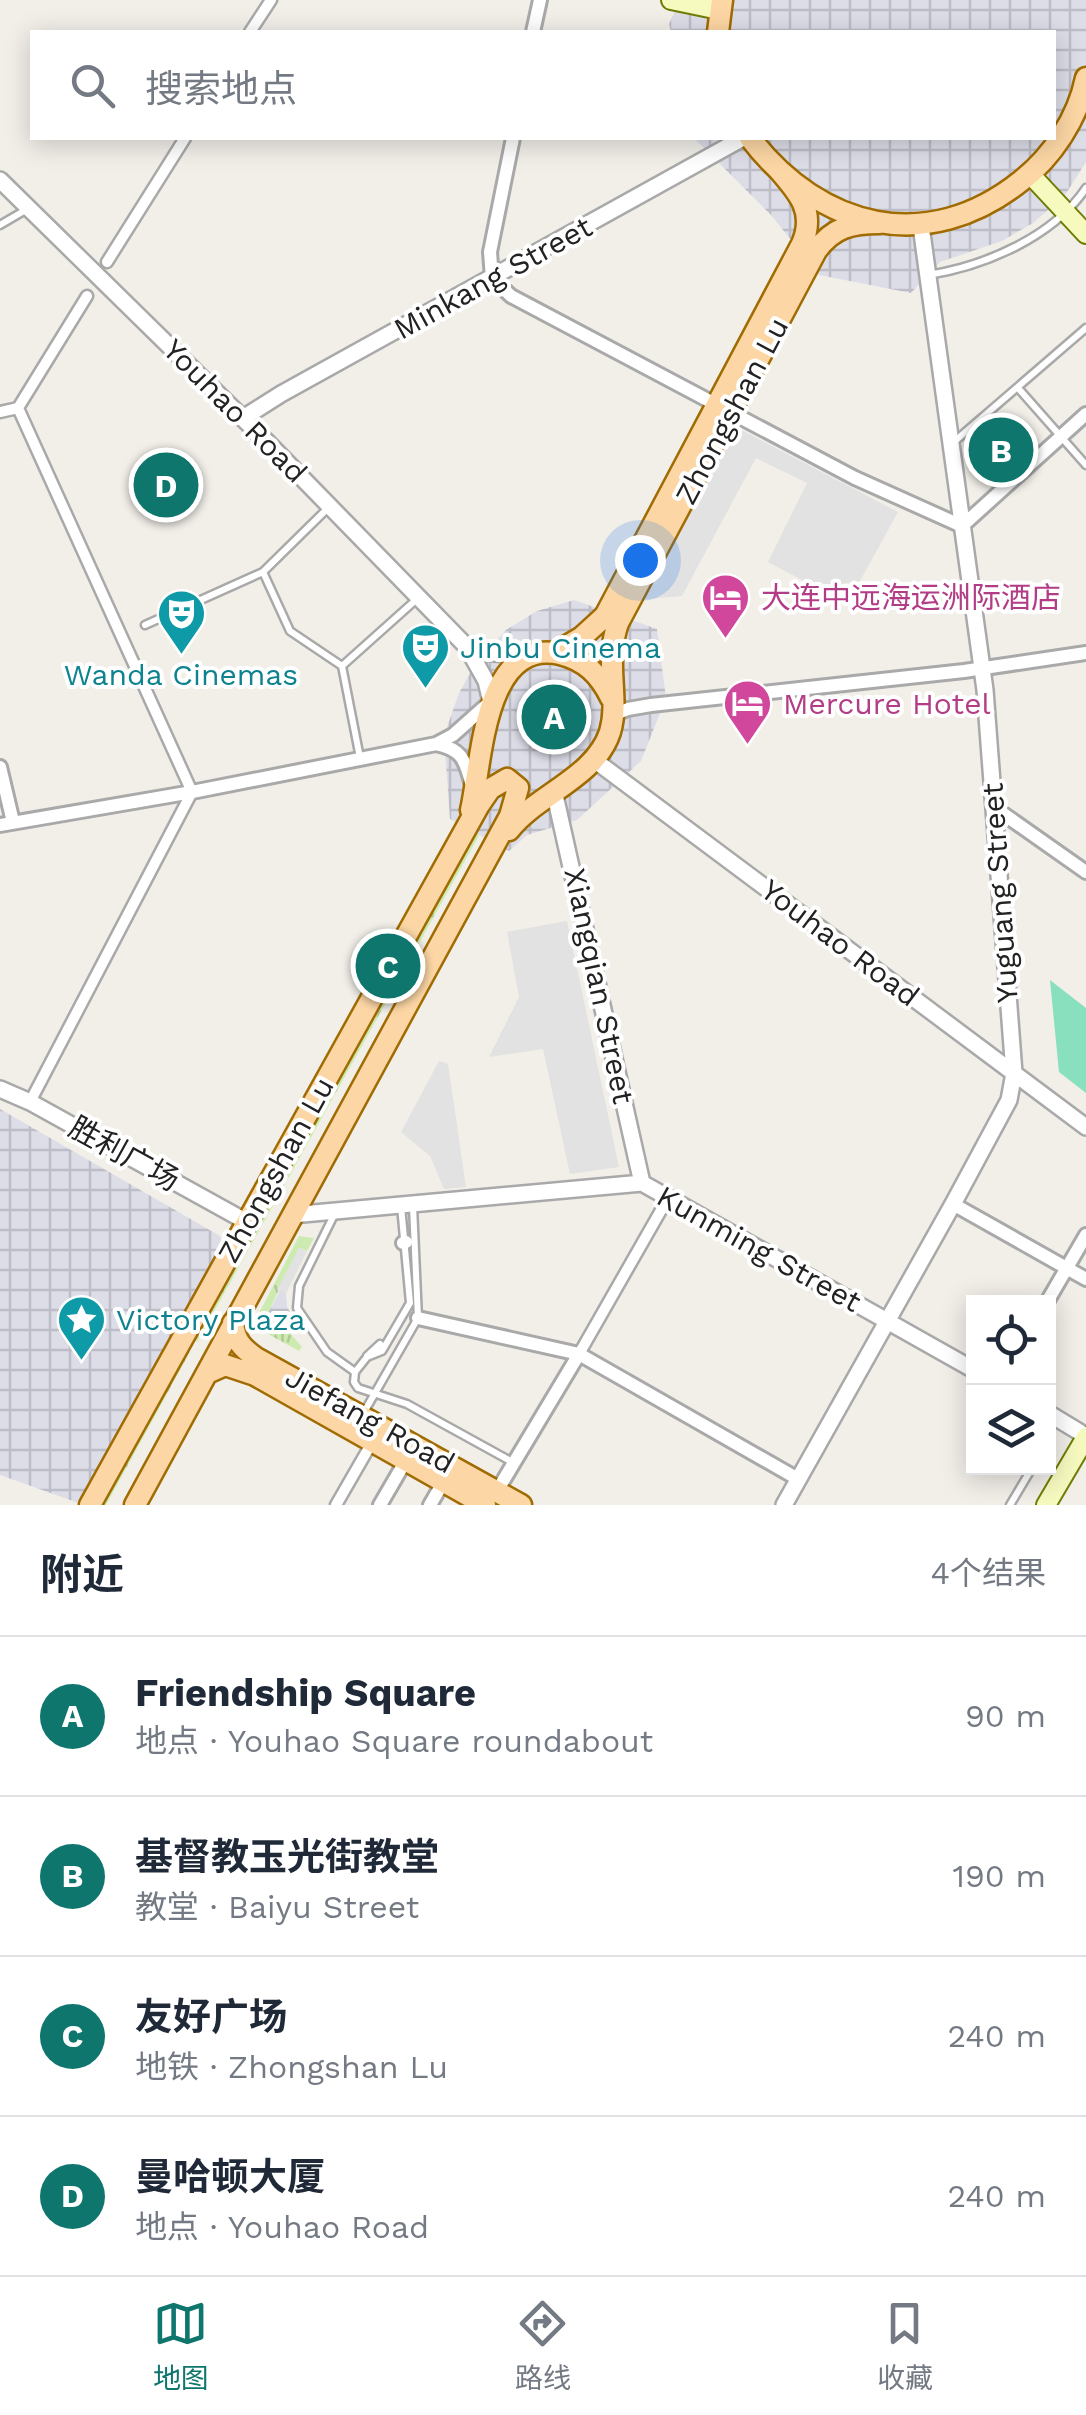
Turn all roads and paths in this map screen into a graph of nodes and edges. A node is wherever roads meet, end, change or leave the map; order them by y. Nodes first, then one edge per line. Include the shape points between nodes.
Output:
1 (271, 0) edge
2 (540, 0) edge
3 (670, 0) edge
4 (720, 5) edge
5 (251, 30) edge
6 (533, 30) edge
7 (718, 30) edge
8 (1085, 87) edge
9 (184, 140) edge
10 (512, 140) edge
11 (742, 140) edge
12 (748, 140) edge
13 (778, 169) junction
14 (1030, 174) junction
15 (0, 180) edge
16 (1086, 188) edge
17 (29, 208) junction
18 (1066, 213) junction
19 (880, 223) junction
20 (0, 225) edge
21 (922, 226) junction
22 (1086, 234) edge
23 (809, 247) junction
24 (107, 262) dead end
25 (927, 275) junction
26 (492, 278) junction
27 (87, 296) dead end
28 (1086, 328) edge
29 (1018, 388) junction
30 (18, 408) junction
31 (724, 410) junction
32 (0, 412) edge
33 (1086, 414) edge
34 (243, 418) junction
35 (1061, 437) junction
36 (950, 445) junction
37 (1086, 465) edge
38 (330, 506) junction
39 (962, 526) junction
40 (263, 572) junction
41 (418, 598) junction
42 (612, 620) junction
43 (145, 625) dead end
44 (467, 647) junction
45 (554, 653) junction
46 (1086, 653) edge
47 (530, 656) junction
48 (342, 666) junction
49 (982, 668) junction
50 (490, 702) junction
51 (612, 707) junction
52 (436, 744) junction
53 (360, 758) junction
54 (594, 759) junction
55 (0, 767) edge
56 (554, 791) junction
57 (192, 792) junction
58 (472, 808) junction
59 (995, 808) junction
60 (7, 823) edge
61 (463, 835) junction
62 (487, 859) junction
63 (1086, 872) edge
64 (1014, 1074) junction
65 (0, 1089) edge
66 (30, 1102) junction
67 (1086, 1127) edge
68 (642, 1183) junction
69 (668, 1198) junction
70 (953, 1204) junction
71 (407, 1205) junction
72 (336, 1212) junction
73 (292, 1215) junction
74 (247, 1222) junction
75 (1086, 1235) edge
76 (1067, 1268) junction
77 (1086, 1279) edge
78 (1050, 1295) edge
79 (418, 1318) junction
80 (889, 1321) junction
81 (233, 1323) junction
82 (380, 1344) dead end
83 (578, 1354) junction
84 (366, 1357) junction
85 (966, 1365) edge
86 (354, 1372) junction
87 (207, 1373) junction
88 (373, 1395) junction
89 (1056, 1418) edge
90 (372, 1426) junction
91 (1086, 1436) edge
92 (411, 1452) junction
93 (514, 1463) junction
94 (1028, 1475) edge
95 (798, 1479) junction
96 (444, 1480) junction
97 (491, 1498) edge
98 (90, 1505) edge
99 (134, 1505) edge
100 (336, 1505) edge
101 (380, 1505) edge
102 (430, 1505) edge
103 (522, 1505) edge
104 (784, 1505) edge
105 (1010, 1505) edge
106 (1046, 1505) edge

1 - 5 street
2 - 6 street
3 - 4 main road
4 - 7 main road
8 - 14 main road via 1064,131
9 - 24 street
10 - 26 street via 490,252
11 - 26 street, Minkang Street
12 - 13 main road
13 - 19 main road via 831,206
13 - 23 main road via 806,206
14 - 18 main road
14 - 21 main road via 983,206
15 - 17 street, Youhao Road
16 - 18 lane
17 - 20 lane
17 - 34 street, Youhao Road
18 - 22 main road
18 - 25 lane via 1011,247
19 - 21 main road
19 - 23 main road via 838,229
21 - 25 street, Yuguang Street
23 - 31 main road, Zhongshan Lu
25 - 36 street, Yuguang Street
26 - 31 street via 510,296
26 - 34 street, Minkang Street
27 - 30 street
28 - 29 lane
29 - 35 lane
29 - 36 lane
30 - 32 street
30 - 57 street
31 - 39 street
31 - 42 main road, Zhongshan Lu
33 - 35 street
34 - 38 street, Youhao Road
35 - 37 lane
35 - 39 street
36 - 39 street, Yuguang Street
38 - 40 lane
38 - 41 street, Youhao Road
39 - 49 street, Yuguang Street
40 - 43 lane
40 - 48 lane via 290,630
41 - 44 street, Youhao Road
41 - 48 lane
42 - 45 main road
42 - 51 main road
44 - 47 street
44 - 50 street, Youhao Road
45 - 47 main road
45 - 51 main road via 582,662 604,682
46 - 49 street
47 - 50 main road
48 - 53 lane
49 - 51 street
49 - 59 street, Yuguang Street
50 - 52 street
50 - 58 main road
51 - 54 main road via 609,736
52 - 53 street
52 - 58 street via 462,757
53 - 57 street
54 - 56 main road
54 - 64 street, Youhao Road
55 - 60 street
56 - 62 main road via 518,818
56 - 68 street, Xiangqian Street
57 - 60 street
57 - 66 street
58 - 61 main road
59 - 63 street
59 - 64 street, Yuguang Street
61 - 62 main road via 490,789 507,779 515,782 516,801
61 - 74 main road, Zhongshan Lu
62 - 73 main road, Zhongshan Lu
64 - 67 street, Youhao Road
64 - 70 street, Yuguang Street via 1008,1100
65 - 66 street, 胜利广场
66 - 74 street, 胜利广场
68 - 69 street, Kunming Street
68 - 71 street, Kunming Street
69 - 80 street, Kunming Street
69 - 83 street
70 - 76 street
70 - 80 street, Yuguang Street
71 - 72 street, Kunming Street
71 - 79 lane
71 - 84 lane via 410,1304 382,1351
72 - 73 street, Kunming Street
72 - 86 lane via 299,1286 297,1308 327,1352
73 - 81 main road, Zhongshan Lu
74 - 98 main road, Zhongshan Lu
75 - 76 street
76 - 77 street
76 - 78 street
79 - 83 street
79 - 88 lane
80 - 85 street, Kunming Street
80 - 95 street, Yuguang Street
81 - 87 main road, Zhongshan Lu
81 - 90 main road, Jiefang Road via 242,1348
82 - 84 lane
83 - 93 street
83 - 95 street
84 - 86 lane
86 - 88 lane via 358,1388
87 - 90 main road via 234,1366
87 - 99 main road, Zhongshan Lu
88 - 90 lane
88 - 93 lane via 407,1404
89 - 91 street
90 - 92 main road, Jiefang Road
90 - 100 street
91 - 106 main road
92 - 96 main road
92 - 97 main road, Jiefang Road
92 - 101 street
93 - 97 street
94 - 105 lane
95 - 104 street, Yuguang Street
96 - 97 main road
96 - 102 street
97 - 103 main road, Jiefang Road

